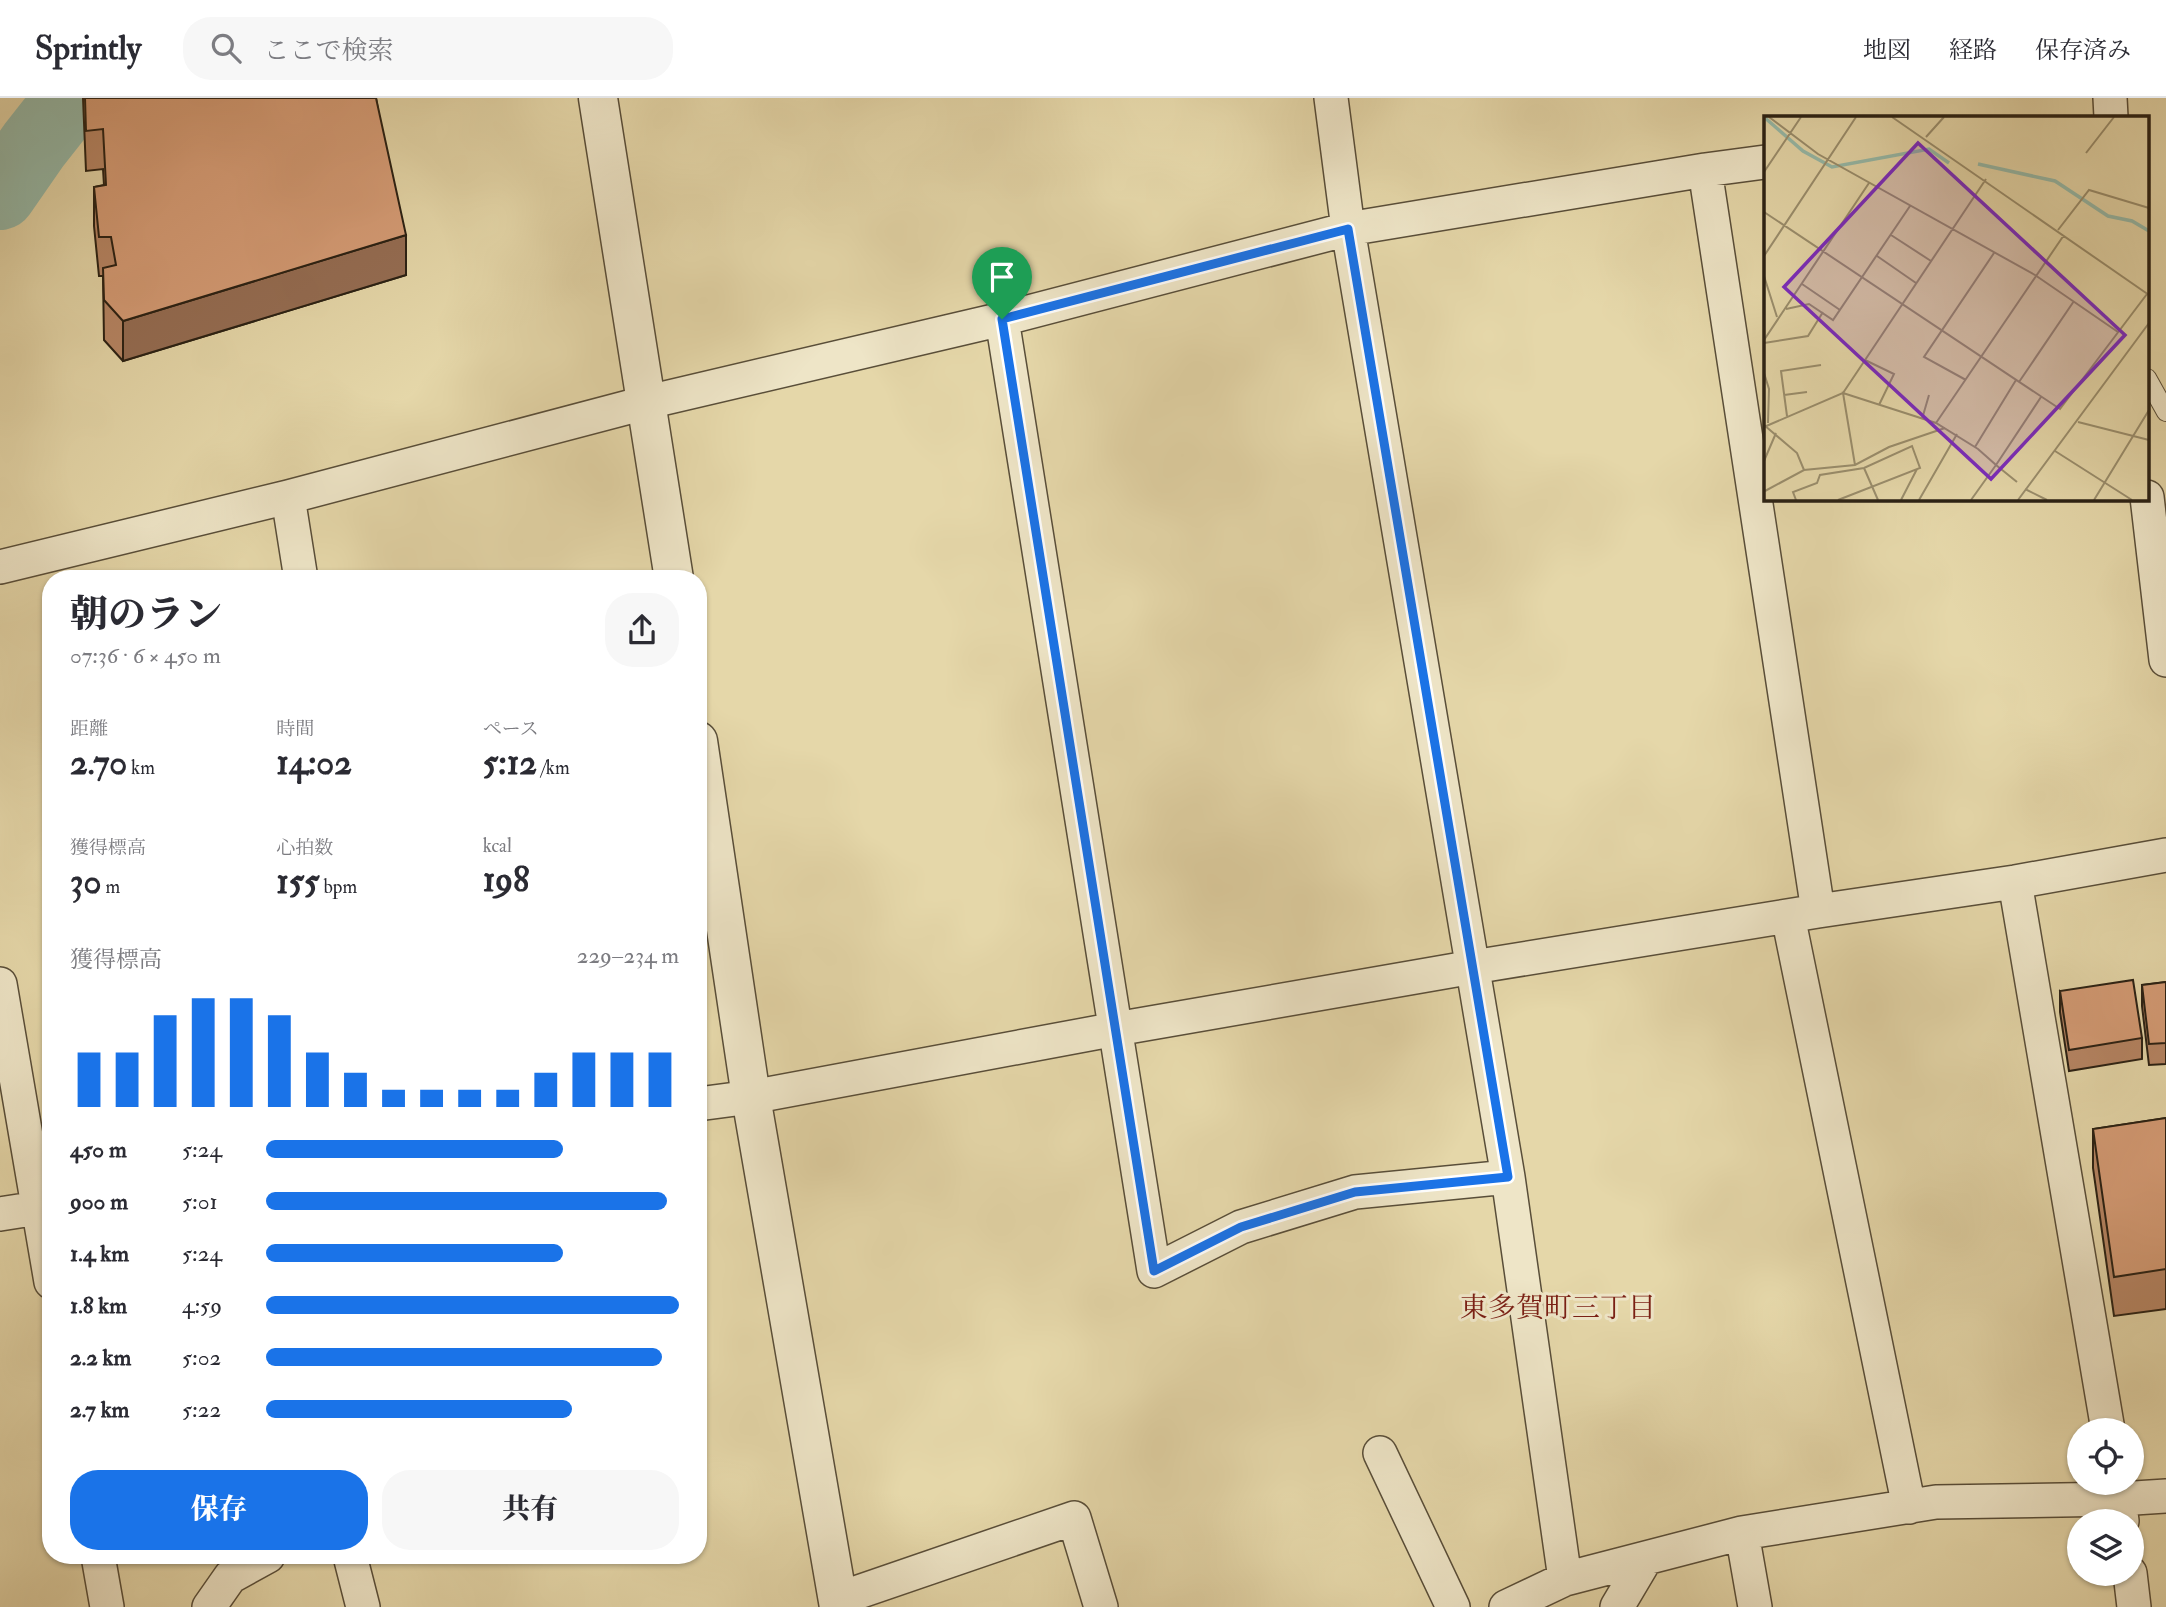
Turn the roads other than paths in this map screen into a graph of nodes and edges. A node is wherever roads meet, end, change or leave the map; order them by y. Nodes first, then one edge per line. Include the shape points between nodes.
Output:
1 (598, 98) edge
2 (1331, 98) edge
3 (2110, 98) edge
4 (2110, 116) edge
5 (1764, 162) edge
6 (1705, 170) junction
7 (1348, 229) junction
8 (1002, 319) junction
9 (2148, 380) edge
10 (648, 402) junction
11 (2166, 412) edge
12 (288, 497) junction
13 (2147, 500) edge
14 (0, 567) edge
15 (300, 570) edge
16 (673, 570) edge
17 (2166, 660) edge
18 (2166, 855) edge
19 (707, 856) edge
20 (2015, 882) junction
21 (710, 895) edge
22 (1803, 913) junction
23 (1473, 967) junction
24 (0, 984) edge
25 (1116, 1029) junction
26 (751, 1097) junction
27 (707, 1103) edge
28 (1508, 1177) junction
29 (42, 1197) edge
30 (42, 1207) edge
31 (0, 1214) edge
32 (2106, 1418) edge
33 (1380, 1453) dead end
34 (2166, 1496) edge
35 (2120, 1501) edge
36 (1909, 1507) junction
37 (1742, 1534) junction
38 (1646, 1558) junction
39 (99, 1564) edge
40 (254, 1564) edge
41 (352, 1564) edge
42 (1565, 1579) junction
43 (2132, 1586) edge
44 (839, 1603) edge
45 (107, 1607) edge
46 (209, 1607) edge
47 (363, 1607) edge
48 (1101, 1607) edge
49 (1453, 1607) edge
50 (1506, 1607) edge
51 (1617, 1607) edge
52 (1755, 1607) edge
53 (2134, 1607) edge

1 - 10 street
2 - 7 street
3 - 4 street
5 - 6 street
6 - 7 street
6 - 22 street
7 - 8 street
7 - 23 street
8 - 10 street
8 - 25 street
9 - 11 lane
10 - 12 street
10 - 16 street
12 - 14 street
12 - 15 street
13 - 17 street
18 - 20 street
19 - 21 street
20 - 22 street
20 - 32 street
21 - 26 street
22 - 23 street
22 - 36 street
23 - 25 street
23 - 28 street
24 - 29 street
25 - 26 street
25 - 28 street via 1154,1271 1241,1227 1355,1192
26 - 27 street
26 - 44 street
28 - 42 street
30 - 31 street
33 - 49 street
34 - 35 street
35 - 36 street via 1936,1502
36 - 37 street
37 - 38 street
37 - 52 street
38 - 42 street
38 - 51 street
39 - 45 street
40 - 46 street via 230,1577
41 - 47 street
42 - 50 street
43 - 53 street
44 - 48 street via 1074,1518

